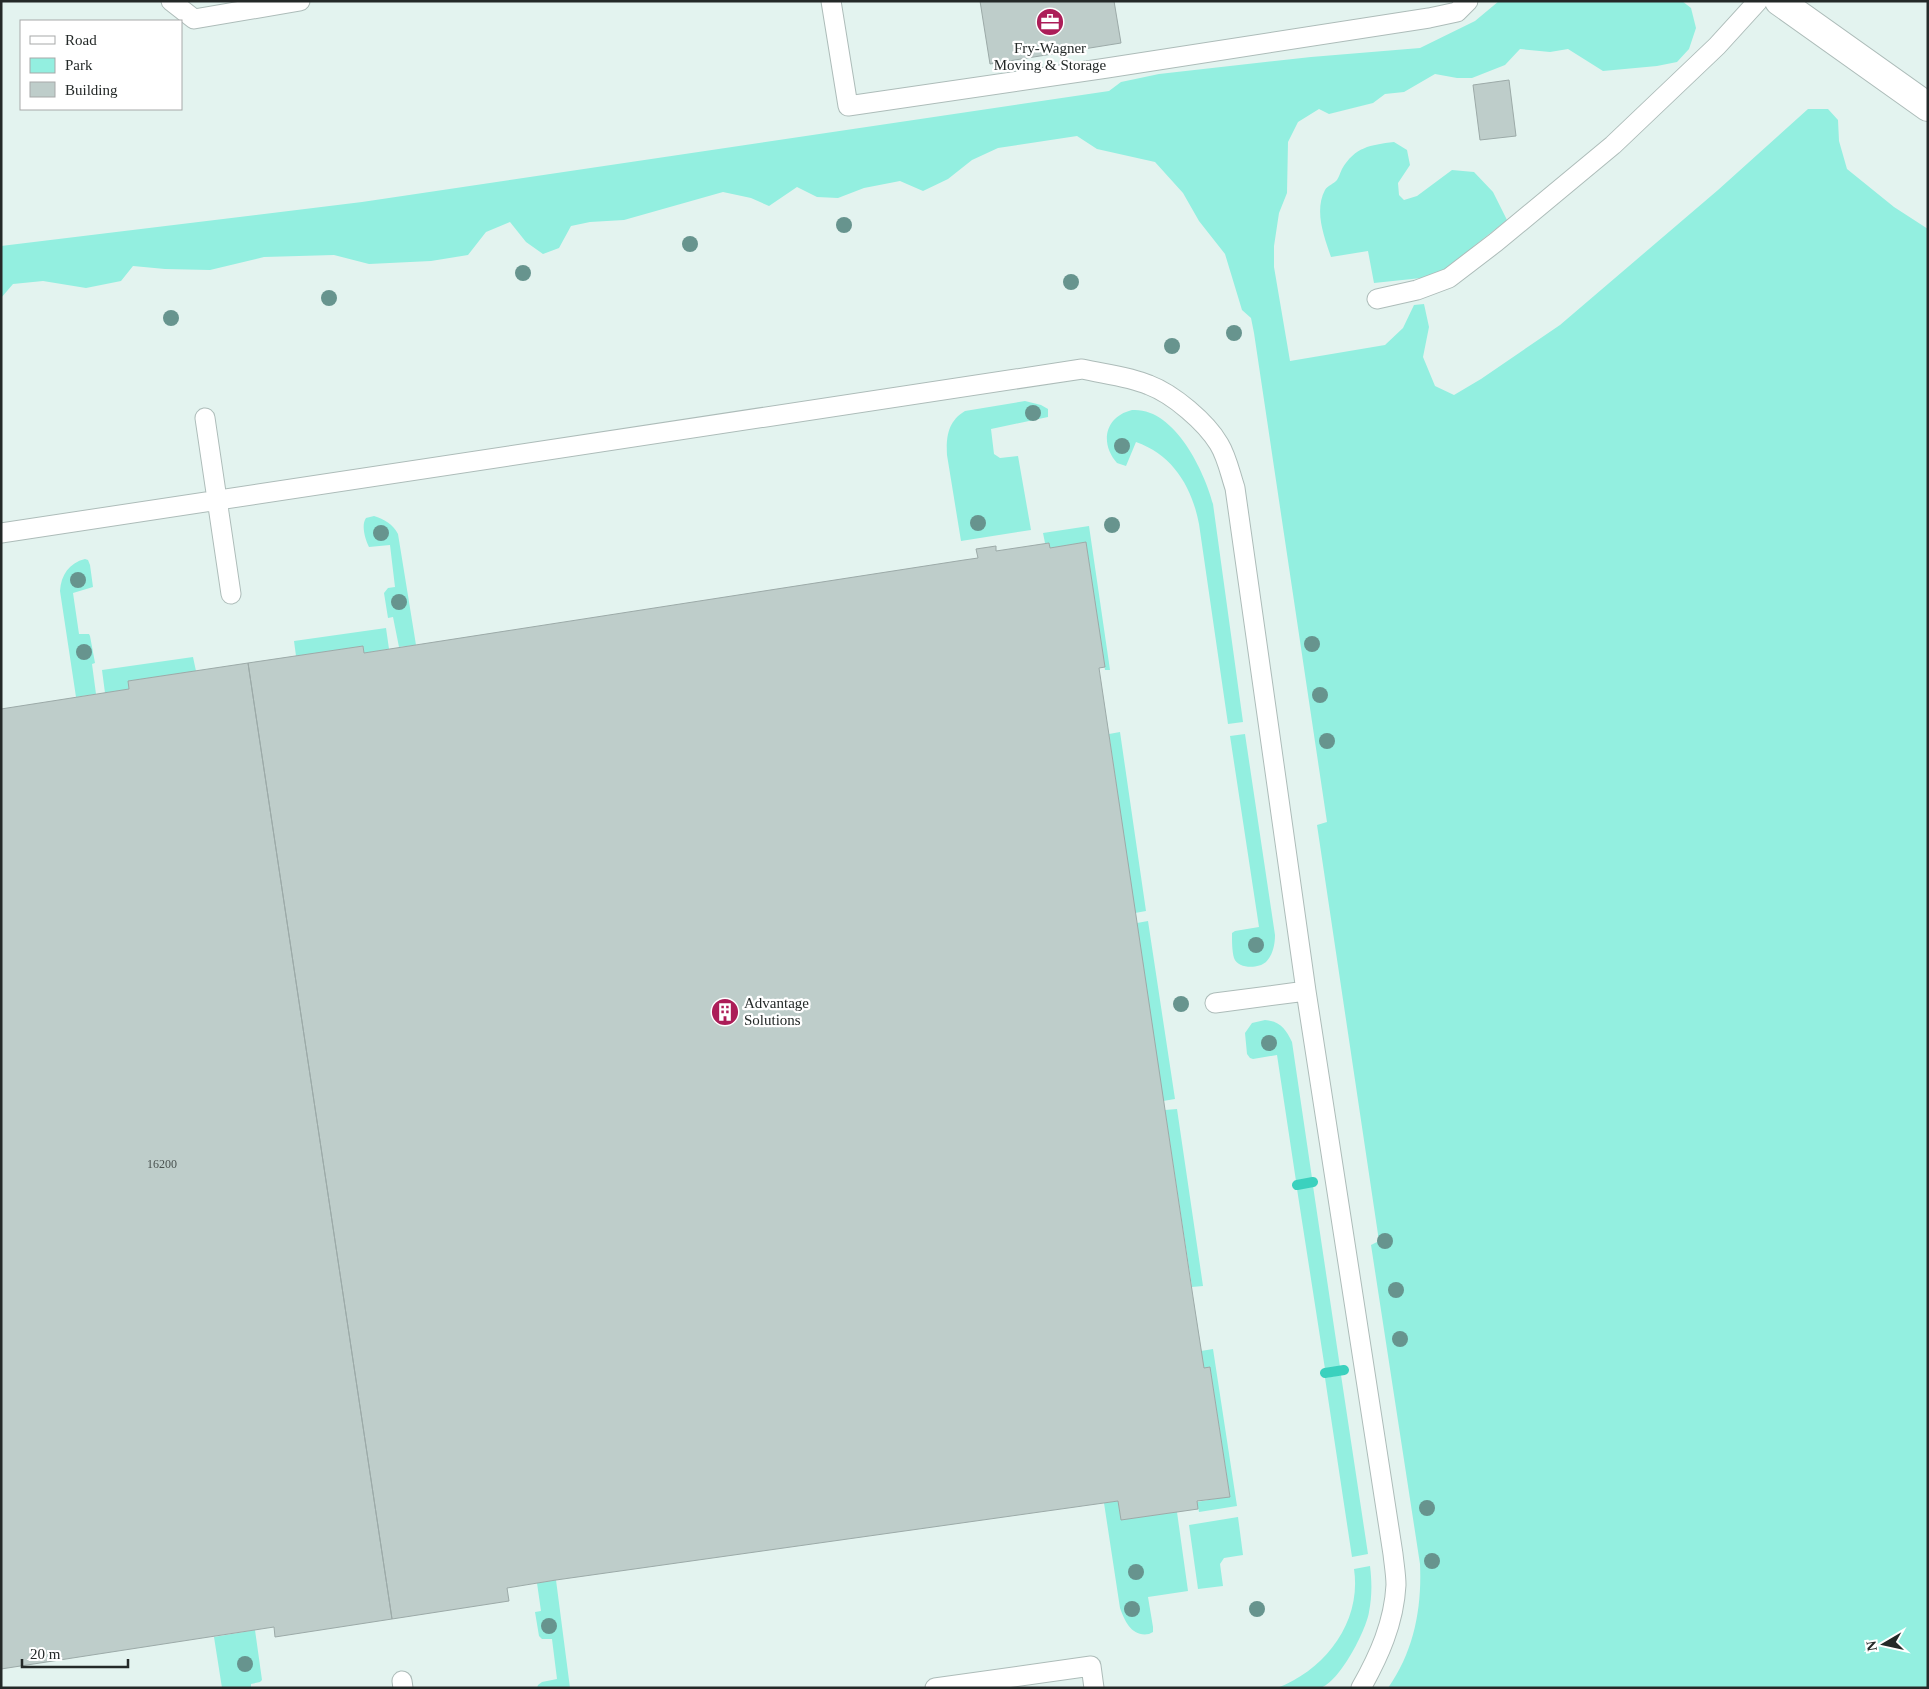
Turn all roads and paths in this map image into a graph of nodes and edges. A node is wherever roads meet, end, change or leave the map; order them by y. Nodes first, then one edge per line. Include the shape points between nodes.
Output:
1 (171, 1) edge
2 (300, 1) edge
3 (831, 1) edge
4 (1468, 1) edge
5 (1758, 1) edge
6 (1779, 1) edge
7 (1928, 107) edge
8 (1377, 299) dead end
9 (205, 418) dead end
10 (217, 500) junction
11 (1, 533) edge
12 (231, 594) dead end
13 (1306, 990) junction
14 (1215, 1003) dead end
15 (935, 1688) edge
16 (1094, 1688) edge
17 (1361, 1688) edge

1 - 2 lane via 194,19
3 - 4 lane via 848,106 1429,18 1457,12
5 - 8 lane via 1717,46 1613,145 1496,242 1449,278 1417,290
6 - 7 main road
9 - 10 lane
10 - 11 lane
10 - 12 lane
10 - 13 lane via 1082,369 1149,385 1176,399 1219,444 1234,488
13 - 14 lane
13 - 17 lane via 1396,1583 1393,1611 1385,1638
15 - 16 lane via 1091,1666

